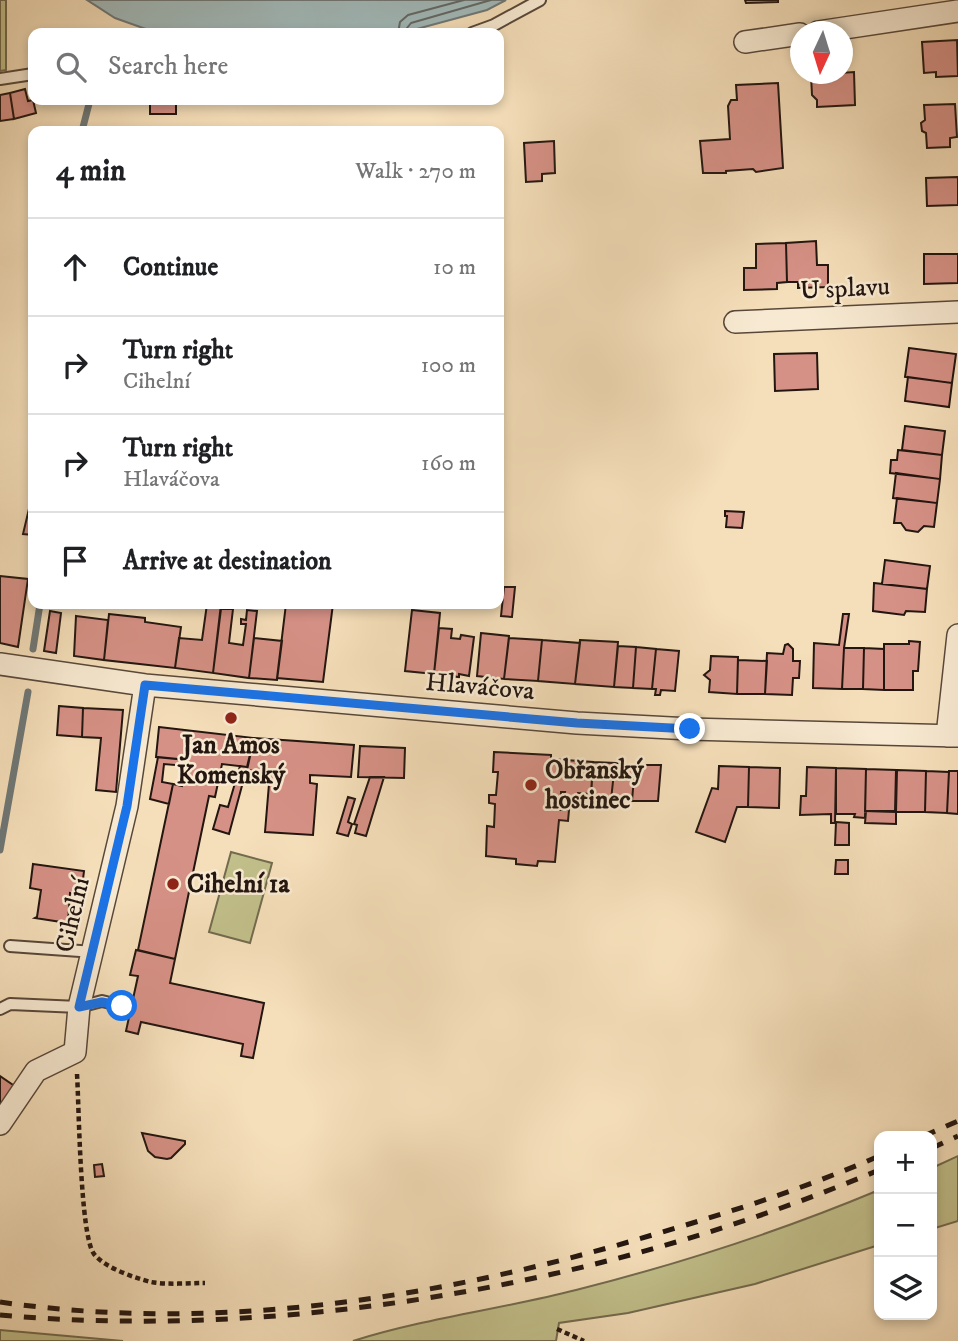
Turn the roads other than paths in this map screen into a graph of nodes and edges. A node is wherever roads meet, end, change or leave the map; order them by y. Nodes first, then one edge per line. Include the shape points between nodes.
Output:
1 (540, 0) edge
2 (958, 11) edge
3 (853, 27) edge
4 (485, 28) edge
5 (790, 35) edge
6 (745, 42) dead end
7 (28, 75) edge
8 (0, 79) edge
9 (958, 312) edge
10 (735, 322) dead end
11 (958, 635) edge
12 (0, 664) edge
13 (145, 685) junction
14 (953, 736) edge
15 (10, 946) dead end
16 (94, 952) junction
17 (122, 1006) dead end
18 (79, 1007) junction
19 (0, 1009) edge
20 (0, 1124) edge

1 - 4 lane
2 - 3 street
5 - 6 street
7 - 8 lane
9 - 10 street, U splavu
11 - 14 street
12 - 13 street, Hlaváčova
13 - 14 street, Hlaváčova via 577,723
13 - 16 street, Cihelní via 127,806
15 - 16 lane
16 - 18 street, Cihelní
17 - 18 lane via 102,1002
18 - 19 lane via 10,1004
18 - 20 street, Cihelní via 75,1052 36,1071

